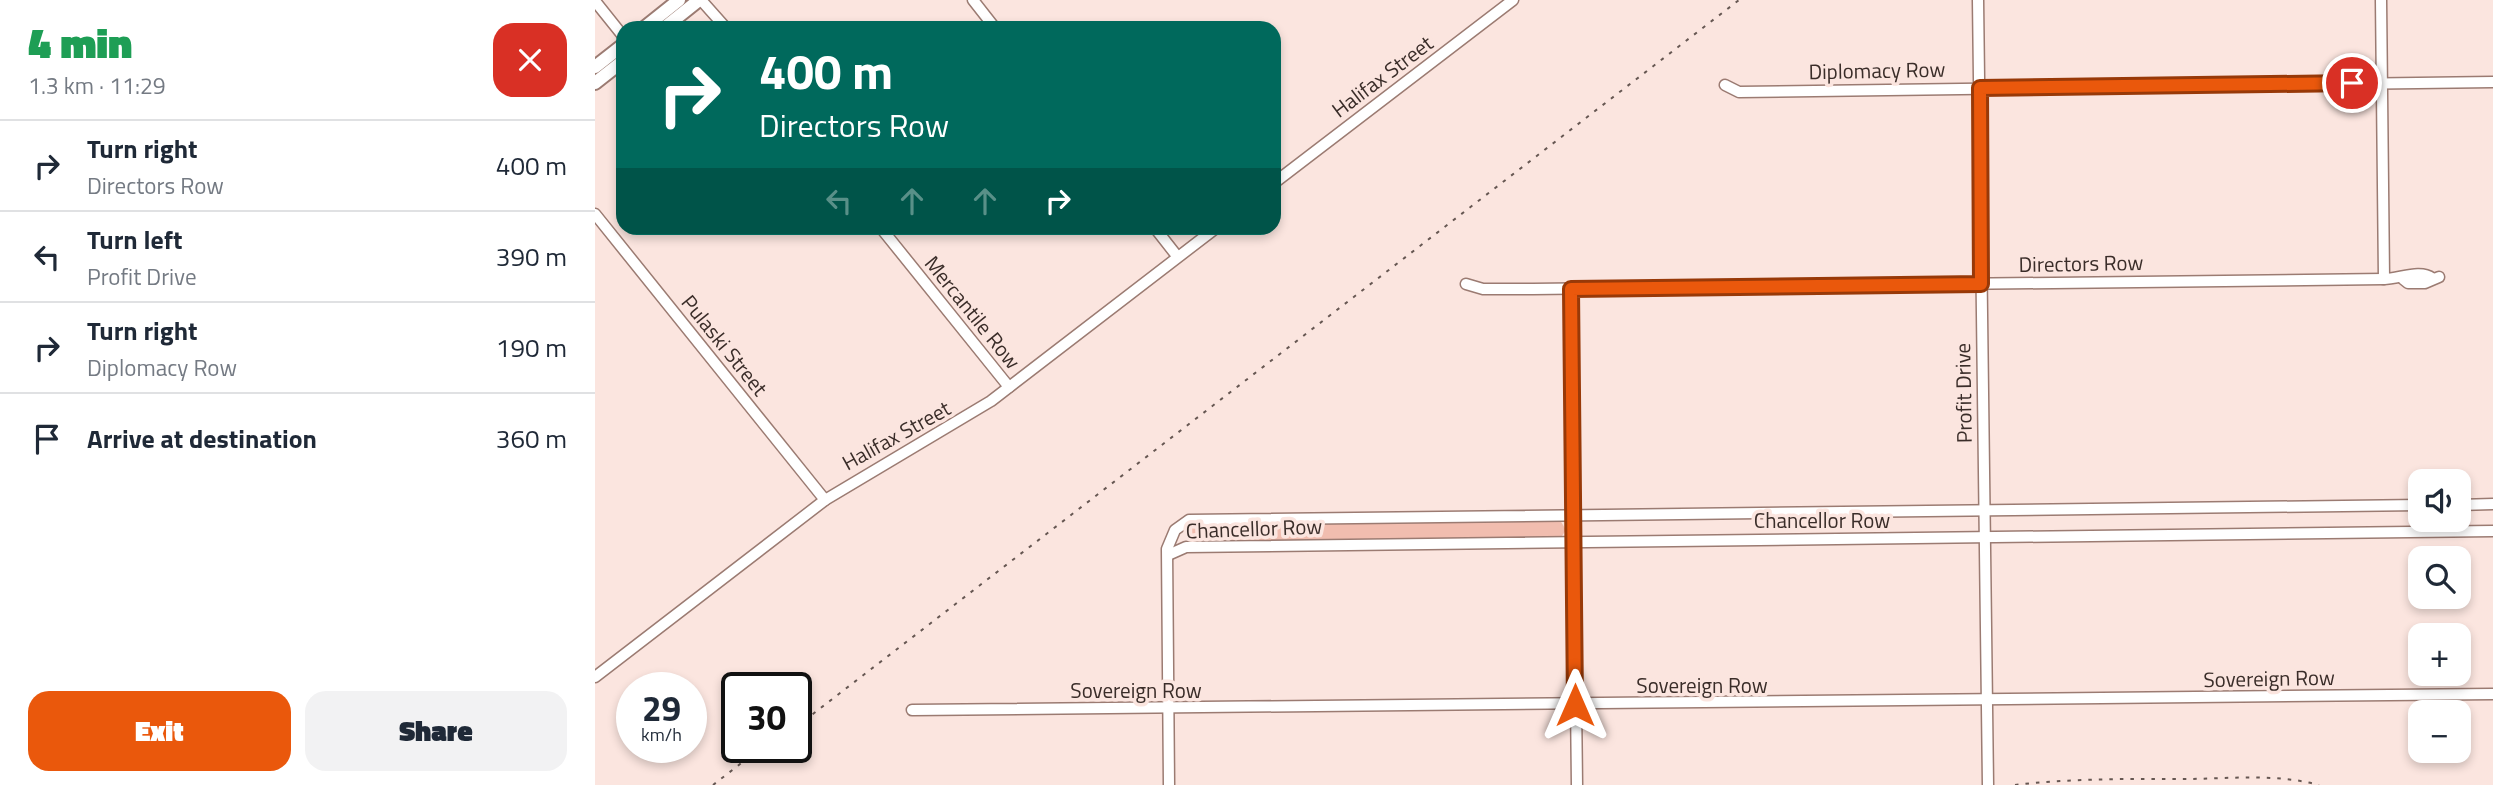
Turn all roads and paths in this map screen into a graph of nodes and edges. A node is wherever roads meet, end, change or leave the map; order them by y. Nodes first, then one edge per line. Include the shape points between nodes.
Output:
1 (680, 0) edge
2 (700, 0) edge
3 (973, 0) edge
4 (1513, 0) edge
5 (1978, 0) edge
6 (2381, 0) edge
7 (595, 1) edge
8 (653, 21) edge
9 (673, 21) edge
10 (720, 21) edge
11 (990, 21) edge
12 (616, 27) edge
13 (616, 50) edge
14 (616, 66) edge
15 (595, 67) edge
16 (2493, 82) edge
17 (595, 83) edge
18 (2382, 83) junction
19 (1725, 85) dead end
20 (1980, 88) junction
21 (1281, 178) edge
22 (595, 214) edge
23 (887, 235) edge
24 (1160, 235) edge
25 (1207, 235) edge
26 (1177, 257) junction
27 (2435, 278) dead end
28 (2384, 279) junction
29 (1466, 284) dead end
30 (1981, 284) junction
31 (1571, 289) junction
32 (1009, 387) junction
33 (825, 500) junction
34 (2493, 504) edge
35 (2408, 505) edge
36 (2471, 505) edge
37 (1985, 509) junction
38 (1574, 515) junction
39 (1182, 523) junction
40 (2493, 531) edge
41 (1984, 538) junction
42 (1574, 542) junction
43 (1186, 547) junction
44 (1168, 555) junction
45 (595, 677) edge
46 (2493, 694) edge
47 (1987, 701) junction
48 (1575, 705) junction
49 (912, 710) dead end
50 (1168, 710) junction
51 (1170, 785) edge
52 (1577, 785) edge
53 (1988, 785) edge

1 - 8 main road
2 - 9 main road
2 - 10 street
3 - 11 street
4 - 21 street, Halifax Street
5 - 20 street, Profit Drive
6 - 18 street
7 - 12 street
13 - 15 main road
14 - 17 main road
16 - 18 street, Diplomacy Row
18 - 20 street, Diplomacy Row
18 - 28 street
19 - 20 street, Diplomacy Row via 1739,92
20 - 30 street, Profit Drive
22 - 33 street, Pulaski Street
23 - 32 street, Mercantile Row
24 - 26 street
25 - 26 street, Halifax Street
26 - 32 street, Halifax Street
27 - 28 street, Directors Row via 2410,274
28 - 30 street, Directors Row
29 - 31 street, Directors Row via 1483,289
30 - 31 street, Directors Row
30 - 37 street, Profit Drive
31 - 38 street
32 - 33 street, Halifax Street
33 - 45 street, Halifax Street
34 - 36 street
35 - 37 street, Chancellor Row
37 - 38 street, Chancellor Row
37 - 41 street, Profit Drive
38 - 39 street, Chancellor Row via 1196,519
38 - 42 street
39 - 43 street via 1181,539
39 - 44 street, Chancellor Row via 1169,539
40 - 41 street, Chancellor Row
41 - 42 street, Chancellor Row
41 - 47 street, Profit Drive
42 - 43 street, Chancellor Row
42 - 48 street
43 - 44 street, Chancellor Row
44 - 50 street
46 - 47 street, Sovereign Row
47 - 48 street, Sovereign Row
47 - 53 street, Profit Drive
48 - 50 street, Sovereign Row
48 - 52 street
49 - 50 street, Sovereign Row
50 - 51 street

